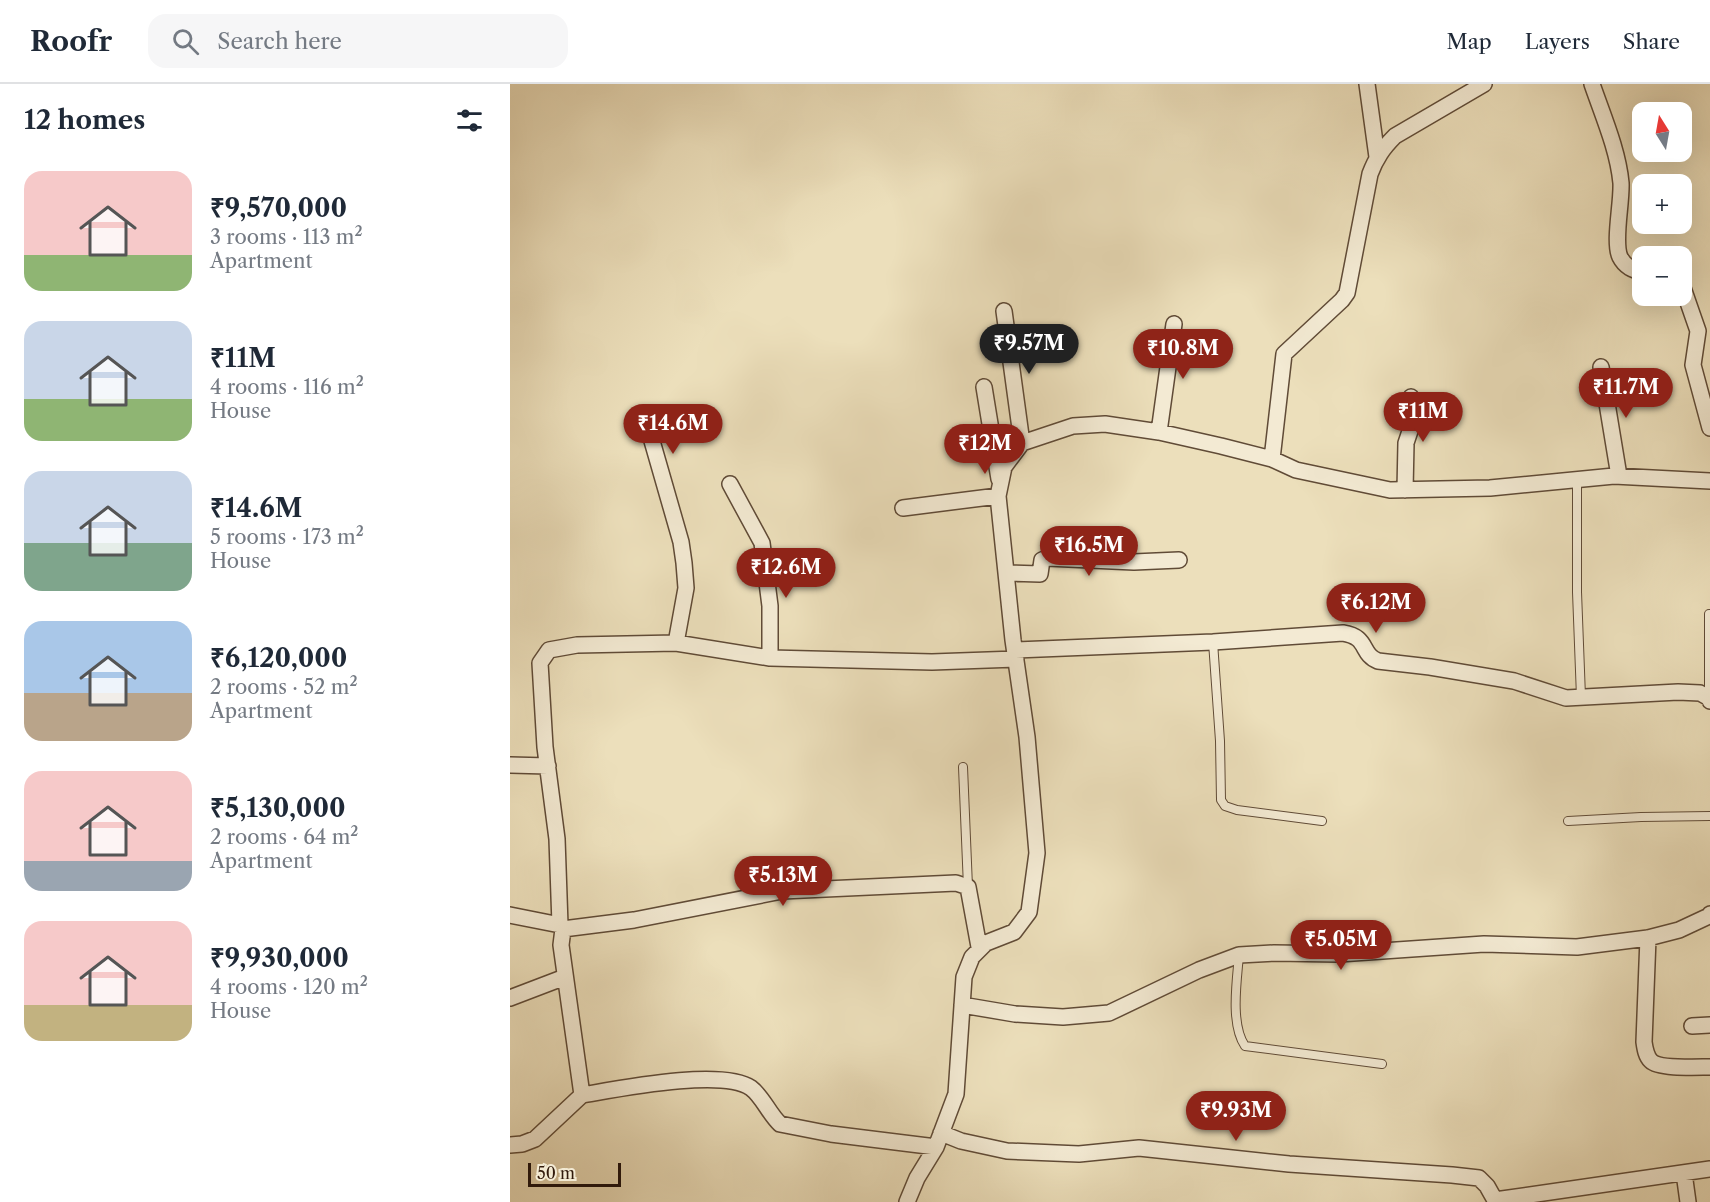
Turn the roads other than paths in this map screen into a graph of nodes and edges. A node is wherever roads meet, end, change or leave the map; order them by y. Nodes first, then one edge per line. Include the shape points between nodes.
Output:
1 (1367, 84) edge
2 (1484, 84) edge
3 (1592, 84) edge
4 (1377, 157) junction
5 (1632, 270) edge
6 (1689, 306) edge
7 (1004, 311) dead end
8 (1174, 324) dead end
9 (1601, 367) dead end
10 (984, 387) dead end
11 (1412, 397) dead end
12 (646, 420) dead end
13 (1710, 428) edge
14 (1159, 432) junction
15 (1022, 443) junction
16 (1272, 459) junction
17 (1619, 476) junction
18 (1576, 480) junction
19 (1710, 481) edge
20 (730, 484) dead end
21 (999, 489) junction
22 (1406, 490) junction
23 (903, 508) dead end
24 (1179, 560) dead end
25 (1006, 573) junction
26 (1708, 614) dead end
27 (1213, 642) junction
28 (676, 643) junction
29 (1015, 654) junction
30 (770, 658) junction
31 (1581, 697) junction
32 (1709, 700) edge
33 (510, 765) edge
34 (548, 766) junction
35 (963, 767) dead end
36 (1710, 816) edge
37 (1322, 821) dead end
38 (1568, 821) dead end
39 (968, 887) junction
40 (1710, 914) edge
41 (510, 915) edge
42 (561, 927) junction
43 (1648, 938) junction
44 (980, 947) junction
45 (1239, 955) junction
46 (565, 977) junction
47 (510, 998) edge
48 (962, 1005) junction
49 (1710, 1025) edge
50 (1692, 1026) dead end
51 (1382, 1064) dead end
52 (1710, 1067) edge
53 (582, 1095) junction
54 (938, 1140) junction
55 (510, 1145) edge
56 (1710, 1169) edge
57 (1684, 1173) junction
58 (1496, 1201) edge
59 (907, 1202) edge
60 (1688, 1202) edge

1 - 4 street
2 - 4 street via 1395,136
3 - 5 street via 1619,169 1617,244 1620,257
4 - 16 street via 1370,174 1347,293 1284,354
6 - 13 street via 1698,331 1693,365
7 - 15 street
8 - 14 street
9 - 17 street
10 - 21 street
11 - 22 street via 1411,428 1406,443
12 - 28 street via 684,563 686,588
14 - 15 street via 1105,424 1073,426
14 - 16 street
15 - 21 street via 1004,467
16 - 22 street via 1296,470
17 - 18 street
17 - 19 street
18 - 22 street
18 - 31 lane
20 - 30 street via 762,543 770,606
21 - 23 street
21 - 25 street
24 - 25 street via 1047,558 1042,560 1040,574
25 - 29 street
26 - 32 lane
27 - 29 street
27 - 31 street via 1343,633 1358,638 1371,658 1378,661 1514,681 1566,698
27 - 37 lane via 1221,800 1237,810
28 - 30 street
28 - 34 street via 577,645 549,650 540,663
29 - 30 street via 932,662
29 - 44 street via 1037,853 1029,912 1014,932
31 - 32 street via 1678,692 1700,693
33 - 34 street
34 - 42 street
35 - 39 lane
36 - 38 lane
39 - 42 street via 956,883 782,891 634,920
39 - 44 street
40 - 43 street via 1679,930
41 - 42 street
42 - 46 street
43 - 45 street via 1577,947 1484,944 1339,954
43 - 52 street via 1644,1042 1647,1056 1652,1063 1661,1065
44 - 48 street via 963,977
45 - 48 street via 1109,1013 1063,1017
45 - 51 lane via 1237,1017 1245,1046
46 - 47 street
46 - 53 street
48 - 54 street via 956,1094
49 - 50 street
53 - 54 street via 664,1081 739,1082 755,1091 780,1124 831,1134
53 - 55 street via 535,1140
54 - 58 street via 1007,1151 1079,1155 1139,1148 1289,1164 1452,1175 1479,1178
54 - 59 street
56 - 57 street
57 - 58 street
57 - 60 street

